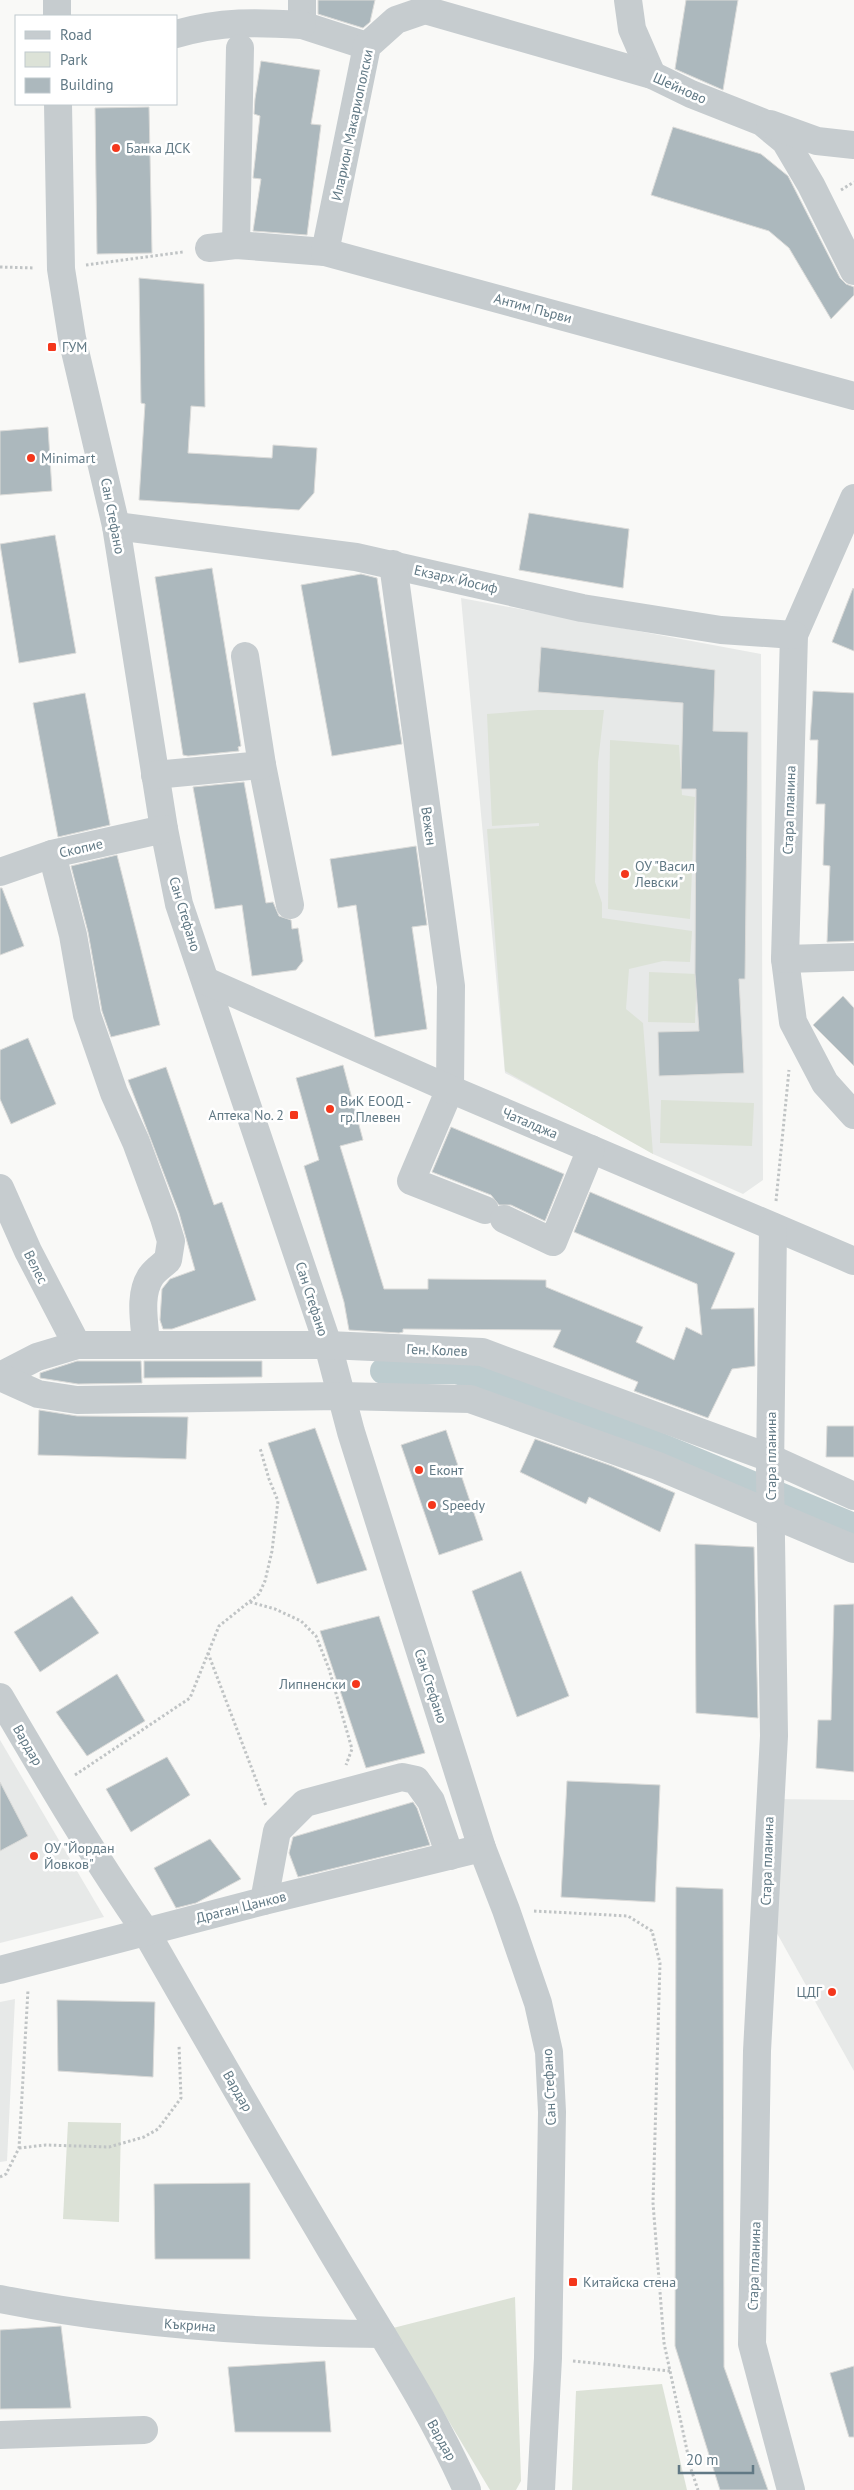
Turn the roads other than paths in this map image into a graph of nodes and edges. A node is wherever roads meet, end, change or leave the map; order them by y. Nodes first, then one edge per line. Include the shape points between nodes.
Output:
1 (57, 0) edge
2 (628, 0) edge
3 (425, 5) edge
4 (302, 12) edge
5 (57, 15) edge
6 (178, 33) edge
7 (367, 46) junction
8 (240, 48) dead end
9 (652, 75) junction
10 (58, 105) edge
11 (762, 122) junction
12 (854, 145) edge
13 (236, 245) junction
14 (209, 248) road end
15 (325, 252) junction
16 (854, 271) edge
17 (854, 396) edge
18 (854, 498) edge
19 (116, 526) junction
20 (393, 564) junction
21 (794, 635) junction
22 (245, 656) dead end
23 (262, 765) junction
24 (155, 775) junction
25 (164, 830) junction
26 (52, 854) junction
27 (0, 872) edge
28 (290, 905) dead end
29 (785, 959) junction
30 (848, 964) edge
31 (206, 981) junction
32 (450, 1089) junction
33 (854, 1115) edge
34 (592, 1149) junction
35 (0, 1188) edge
36 (773, 1227) junction
37 (854, 1262) edge
38 (77, 1344) junction
39 (146, 1345) junction
40 (328, 1345) junction
41 (0, 1377) edge
42 (341, 1396) junction
43 (770, 1466) junction
44 (854, 1496) edge
45 (771, 1510) junction
46 (854, 1549) edge
47 (0, 1697) edge
48 (482, 1848) junction
49 (450, 1856) junction
50 (264, 1901) junction
51 (146, 1932) junction
52 (0, 1970) edge
53 (0, 2299) edge
54 (382, 2334) junction
55 (144, 2430) dead end
56 (0, 2434) edge
57 (467, 2490) edge
58 (542, 2490) edge
59 (791, 2490) edge

1 - 5 street
2 - 9 street via 632,29
3 - 7 street, Иларион Макариополски via 396,20
3 - 9 street, Шейново
4 - 6 street via 204,26
4 - 7 street
7 - 15 street, Иларион Макариополски
8 - 13 street
9 - 11 street, Шейново
10 - 19 street, Сан Стефано via 61,269 72,338
11 - 12 street via 817,140
11 - 16 street, Шейново via 785,141
13 - 14 street, Антим Първи
13 - 15 street, Антим Първи
15 - 17 street, Антим Първи
18 - 21 street, Стара планина
19 - 20 street, Екзарх Йосиф
19 - 24 street, Сан Стефано
20 - 21 street, Екзарх Йосиф via 582,608 721,630
20 - 32 street, Вежен via 451,986
21 - 29 street, Стара планина
22 - 23 street
23 - 24 street
23 - 28 street
24 - 25 street, Сан Стефано
25 - 26 street, Скопие
25 - 31 street, Сан Стефано via 179,904
26 - 27 street, Скопие
26 - 39 street via 73,935 87,1015 171,1241 168,1260 152,1275 146,1287
29 - 30 street
29 - 33 street, Стара планина via 793,1022 825,1083
31 - 32 street, Чаталджа
31 - 40 street, Сан Стефано
32 - 34 street, Чаталджа
32 - 34 street via 411,1180 553,1242
34 - 36 street, Чаталджа
35 - 38 street, Велес via 28,1251
36 - 37 street, Чаталджа
36 - 43 street, Стара планина
38 - 39 street, Ген. Колев
38 - 41 street, Ген. Колев via 36,1357
39 - 40 street, Ген. Колев
40 - 42 street, Сан Стефано
40 - 43 street, Ген. Колев via 482,1352
41 - 42 street, Ген. Колев via 38,1394 76,1400
42 - 45 street, Ген. Колев via 470,1398
42 - 48 street, Сан Стефано
43 - 44 street, Ген. Колев
43 - 45 street, Стара планина
45 - 46 street, Ген. Колев
45 - 59 street, Стара планина via 774,1736 757,2051 752,2344
47 - 51 street, Вардар via 54,1789
48 - 49 street, Драган Цанков
48 - 58 street, Сан Стефано via 538,2003 549,2052 552,2112 548,2358
49 - 50 street, Драган Цанков
49 - 50 street via 431,1801 416,1780 402,1777 304,1803 277,1831
50 - 51 street, Драган Цанков
51 - 52 street, Драган Цанков
51 - 54 street, Вардар
53 - 54 street, Къкрина via 128,2321 292,2334
54 - 57 street, Вардар via 452,2455
55 - 56 street

